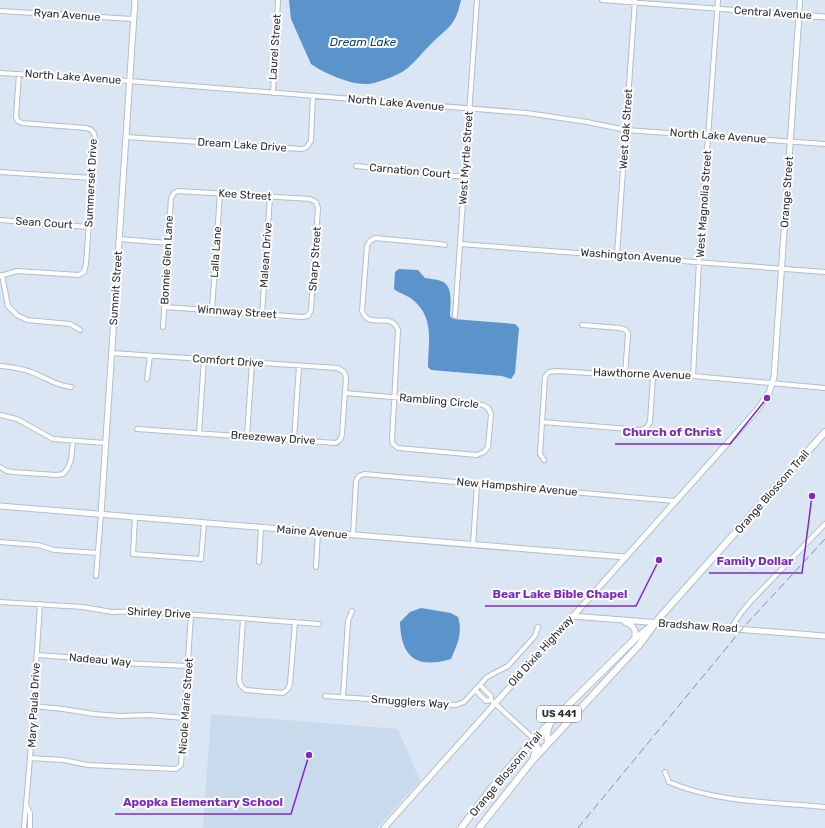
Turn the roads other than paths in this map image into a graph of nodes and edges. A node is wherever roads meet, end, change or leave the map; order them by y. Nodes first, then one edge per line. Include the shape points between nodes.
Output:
1 (135, 0) edge
2 (278, 0) edge
3 (477, 0) edge
4 (602, 0) edge
5 (718, 0) edge
6 (800, 0) edge
7 (635, 1) edge
8 (717, 9) junction
9 (0, 11) edge
10 (799, 15) junction
11 (825, 17) edge
12 (133, 19) junction
13 (0, 73) edge
14 (18, 74) junction
15 (129, 81) junction
16 (272, 93) junction
17 (313, 96) junction
18 (469, 109) junction
19 (626, 130) junction
20 (709, 135) junction
21 (126, 137) junction
22 (791, 142) junction
23 (825, 144) edge
24 (356, 166) dead end
25 (0, 172) edge
26 (464, 177) junction
27 (92, 178) junction
28 (174, 193) joint
29 (220, 193) junction
30 (270, 196) junction
31 (316, 202) joint
32 (0, 220) edge
33 (88, 226) junction
34 (119, 239) junction
35 (168, 243) junction
36 (460, 244) junction
37 (445, 246) dead end
38 (617, 255) junction
39 (699, 261) junction
40 (782, 268) junction
41 (825, 272) edge
42 (1, 275) edge
43 (165, 307) junction
44 (212, 310) junction
45 (262, 314) junction
46 (308, 316) joint
47 (455, 316) dead end
48 (582, 325) dead end
49 (163, 327) dead end
50 (80, 330) dead end
51 (111, 353) junction
52 (150, 356) junction
53 (204, 360) junction
54 (252, 363) junction
55 (0, 366) edge
56 (299, 366) junction
57 (344, 372) joint
58 (625, 375) junction
59 (693, 376) junction
60 (653, 377) junction
61 (147, 379) dead end
62 (773, 383) junction
63 (71, 387) dead end
64 (825, 388) edge
65 (345, 393) junction
66 (393, 397) junction
67 (0, 415) edge
68 (542, 422) junction
69 (137, 429) dead end
70 (825, 432) edge
71 (199, 433) junction
72 (247, 436) junction
73 (294, 440) junction
74 (73, 441) junction
75 (105, 443) junction
76 (544, 460) dead end
77 (0, 467) edge
78 (477, 484) junction
79 (675, 501) junction
80 (0, 506) edge
81 (101, 514) junction
82 (136, 517) junction
83 (204, 523) junction
84 (825, 524) edge
85 (261, 528) junction
86 (318, 532) junction
87 (353, 535) junction
88 (0, 542) edge
89 (473, 545) junction
90 (98, 553) junction
91 (625, 557) junction
92 (259, 562) dead end
93 (316, 567) dead end
94 (96, 576) dead end
95 (0, 602) edge
96 (40, 604) junction
97 (352, 611) dead end
98 (192, 615) junction
99 (572, 616) junction
100 (243, 619) junction
101 (623, 621) junction
102 (295, 622) junction
103 (656, 623) junction
104 (319, 624) dead end
105 (538, 627) dead end
106 (731, 628) junction
107 (825, 636) edge
108 (635, 639) junction
109 (36, 655) junction
110 (188, 666) junction
111 (480, 685) junction
112 (475, 690) junction
113 (487, 692) junction
114 (325, 696) dead end
115 (343, 697) junction
116 (482, 697) junction
117 (492, 702) junction
118 (34, 706) junction
119 (185, 718) junction
120 (550, 722) junction
121 (534, 739) junction
122 (548, 743) junction
123 (30, 758) junction
124 (532, 761) junction
125 (665, 772) dead end
126 (26, 805) junction
127 (825, 807) edge
128 (24, 828) edge
129 (30, 828) edge
130 (384, 828) edge
131 (461, 828) edge
132 (480, 828) edge

1 - 12 street, Summit Street
2 - 16 street, Laurel Street
3 - 18 street, West Myrtle Street
4 - 7 street, Central Avenue
5 - 8 street, West Magnolia Street
6 - 10 street, Orange Street
7 - 8 street, Central Avenue
7 - 19 street, West Oak Street
8 - 10 street, Central Avenue
8 - 20 street, West Magnolia Street
9 - 12 street, Ryan Avenue
10 - 11 street, Central Avenue
10 - 22 street, Orange Street
12 - 15 street, Summit Street
13 - 14 street, North Lake Avenue
14 - 15 street, North Lake Avenue
14 - 27 street, Summerset Drive via 18,121 92,131 95,139
15 - 16 street, North Lake Avenue
15 - 21 street, Summit Street
16 - 17 street, North Lake Avenue
17 - 18 street, North Lake Avenue
17 - 21 street, Dream Lake Drive via 311,141 302,149
18 - 19 street, North Lake Avenue via 527,113
18 - 26 street, West Myrtle Street
19 - 20 street, North Lake Avenue
19 - 38 street, West Oak Street
20 - 22 street, North Lake Avenue
20 - 39 street, West Magnolia Street
21 - 34 street, Summit Street
22 - 23 street, North Lake Avenue
22 - 40 street, Orange Street
24 - 26 street, Carnation Court
25 - 27 street
26 - 36 street, West Myrtle Street
27 - 33 street, Summerset Drive
28 - 29 street, Kee Street
28 - 35 street, Bonnie Glen Lane via 171,198
29 - 30 street, Kee Street
29 - 44 street, Lalla Lane
30 - 31 street, Kee Street via 310,199
30 - 45 street, Malean Drive
31 - 46 street, Sharp Street via 318,208 312,302
32 - 33 street, Sean Court
33 - 42 street, Summerset Drive via 86,264 84,272 80,275 17,271
34 - 35 street
34 - 51 street, Summit Street
35 - 43 street, Bonnie Glen Lane
36 - 38 street, Washington Avenue
36 - 47 street, West Myrtle Street
37 - 66 street via 375,238 367,246 362,311 370,320 391,321 396,324 398,330
38 - 39 street, Washington Avenue
39 - 40 street, Washington Avenue
39 - 59 street, West Magnolia Street
40 - 41 street, Washington Avenue
40 - 62 street, Orange Street
42 - 50 street via 8,306 17,315 27,320 70,324
43 - 44 street, Winnway Street
43 - 49 street, Bonnie Glen Lane
44 - 45 street, Winnway Street
45 - 46 street, Winnway Street
48 - 58 street via 626,330 628,334
51 - 52 street, Comfort Drive
51 - 75 street, Summit Street
52 - 53 street, Comfort Drive
52 - 61 street
53 - 54 street, Comfort Drive
53 - 71 street
54 - 56 street, Comfort Drive
54 - 72 street
55 - 63 street via 30,372 62,386
56 - 57 street, Comfort Drive via 338,368
56 - 73 street
57 - 65 street, Breezeway Drive
58 - 60 street, Hawthorne Avenue
58 - 68 street, Hawthorne Avenue via 549,372 545,377
59 - 60 street, Hawthorne Avenue
59 - 62 street, Hawthorne Avenue
60 - 68 street via 650,422 641,430
62 - 64 street, Hawthorne Avenue
62 - 79 street, Old Dixie Highway via 761,406
65 - 66 street, Rambling Circle
65 - 73 street, Breezeway Drive via 340,440 336,443
66 - 66 street, Rambling Circle via 484,404 491,414 488,447 477,455 398,448 392,440
67 - 74 street via 16,419 53,439
68 - 76 street, Hawthorne Avenue via 540,454
69 - 71 street, Breezeway Drive
70 - 103 main road, Orange Blossom Trail / US 441
71 - 72 street, Breezeway Drive
72 - 73 street, Breezeway Drive
74 - 75 street
74 - 77 street via 71,460 63,474 13,472
75 - 81 street, Summit Street
78 - 79 street, New Hampshire Avenue
78 - 87 street, New Hampshire Avenue via 364,474 359,476 356,481
78 - 89 street
79 - 91 street, Old Dixie Highway
80 - 81 street, Maine Avenue
81 - 82 street, Maine Avenue
81 - 90 street, Summit Street
82 - 83 street, Maine Avenue
82 - 83 street via 133,554 201,559
83 - 85 street, Maine Avenue
84 - 106 street via 751,601
85 - 86 street, Maine Avenue
85 - 92 street
86 - 87 street, Maine Avenue
86 - 93 street
87 - 89 street, Maine Avenue
88 - 90 street
89 - 91 street, Maine Avenue
90 - 94 street, Summit Street
91 - 99 street, Old Dixie Highway
95 - 96 street, Shirley Drive
96 - 98 street, Shirley Drive via 112,612 143,611
96 - 109 street, Mary Paula Drive
97 - 115 street via 348,621
98 - 100 street, Shirley Drive
98 - 110 street, Nicole Marie Street
99 - 101 street, Bradshaw Road
99 - 117 street, Old Dixie Highway
100 - 102 street, Shirley Drive
100 - 102 street via 239,680 241,686 246,690 283,693 290,684
101 - 103 street, Bradshaw Road
101 - 108 street via 634,627
102 - 104 street, Shirley Drive
103 - 106 street, Bradshaw Road
103 - 108 main road, Orange Blossom Trail / US 441
103 - 122 main road, Orange Blossom Trail / US 441 via 640,644
105 - 111 street, Smugglers Way via 535,636 508,666 487,677
106 - 107 street, Bradshaw Road
108 - 120 main road, Orange Blossom Trail / US 441
109 - 110 street, Nadeau Way via 99,662
109 - 118 street, Mary Paula Drive
110 - 119 street, Nicole Marie Street
111 - 112 street, Smugglers Way
111 - 113 street
112 - 115 street, Smugglers Way via 464,702 456,705
112 - 116 street
113 - 116 street
113 - 117 street
114 - 115 street, Smugglers Way
116 - 117 street
117 - 121 street
117 - 130 street, Old Dixie Highway
118 - 119 street via 94,714
118 - 123 street, Mary Paula Drive
119 - 123 street, Nicole Marie Street via 181,765 176,769 88,765
120 - 121 main road, Orange Blossom Trail / US 441
120 - 122 main road via 547,732
121 - 124 main road via 537,747
121 - 131 main road, Orange Blossom Trail / US 441
122 - 124 main road, Orange Blossom Trail / US 441
123 - 126 street, Mary Paula Drive
124 - 132 main road, Orange Blossom Trail / US 441
125 - 127 street via 669,782 697,792
126 - 128 street, Mary Paula Drive
126 - 129 street, Mary Paula Drive via 30,812

